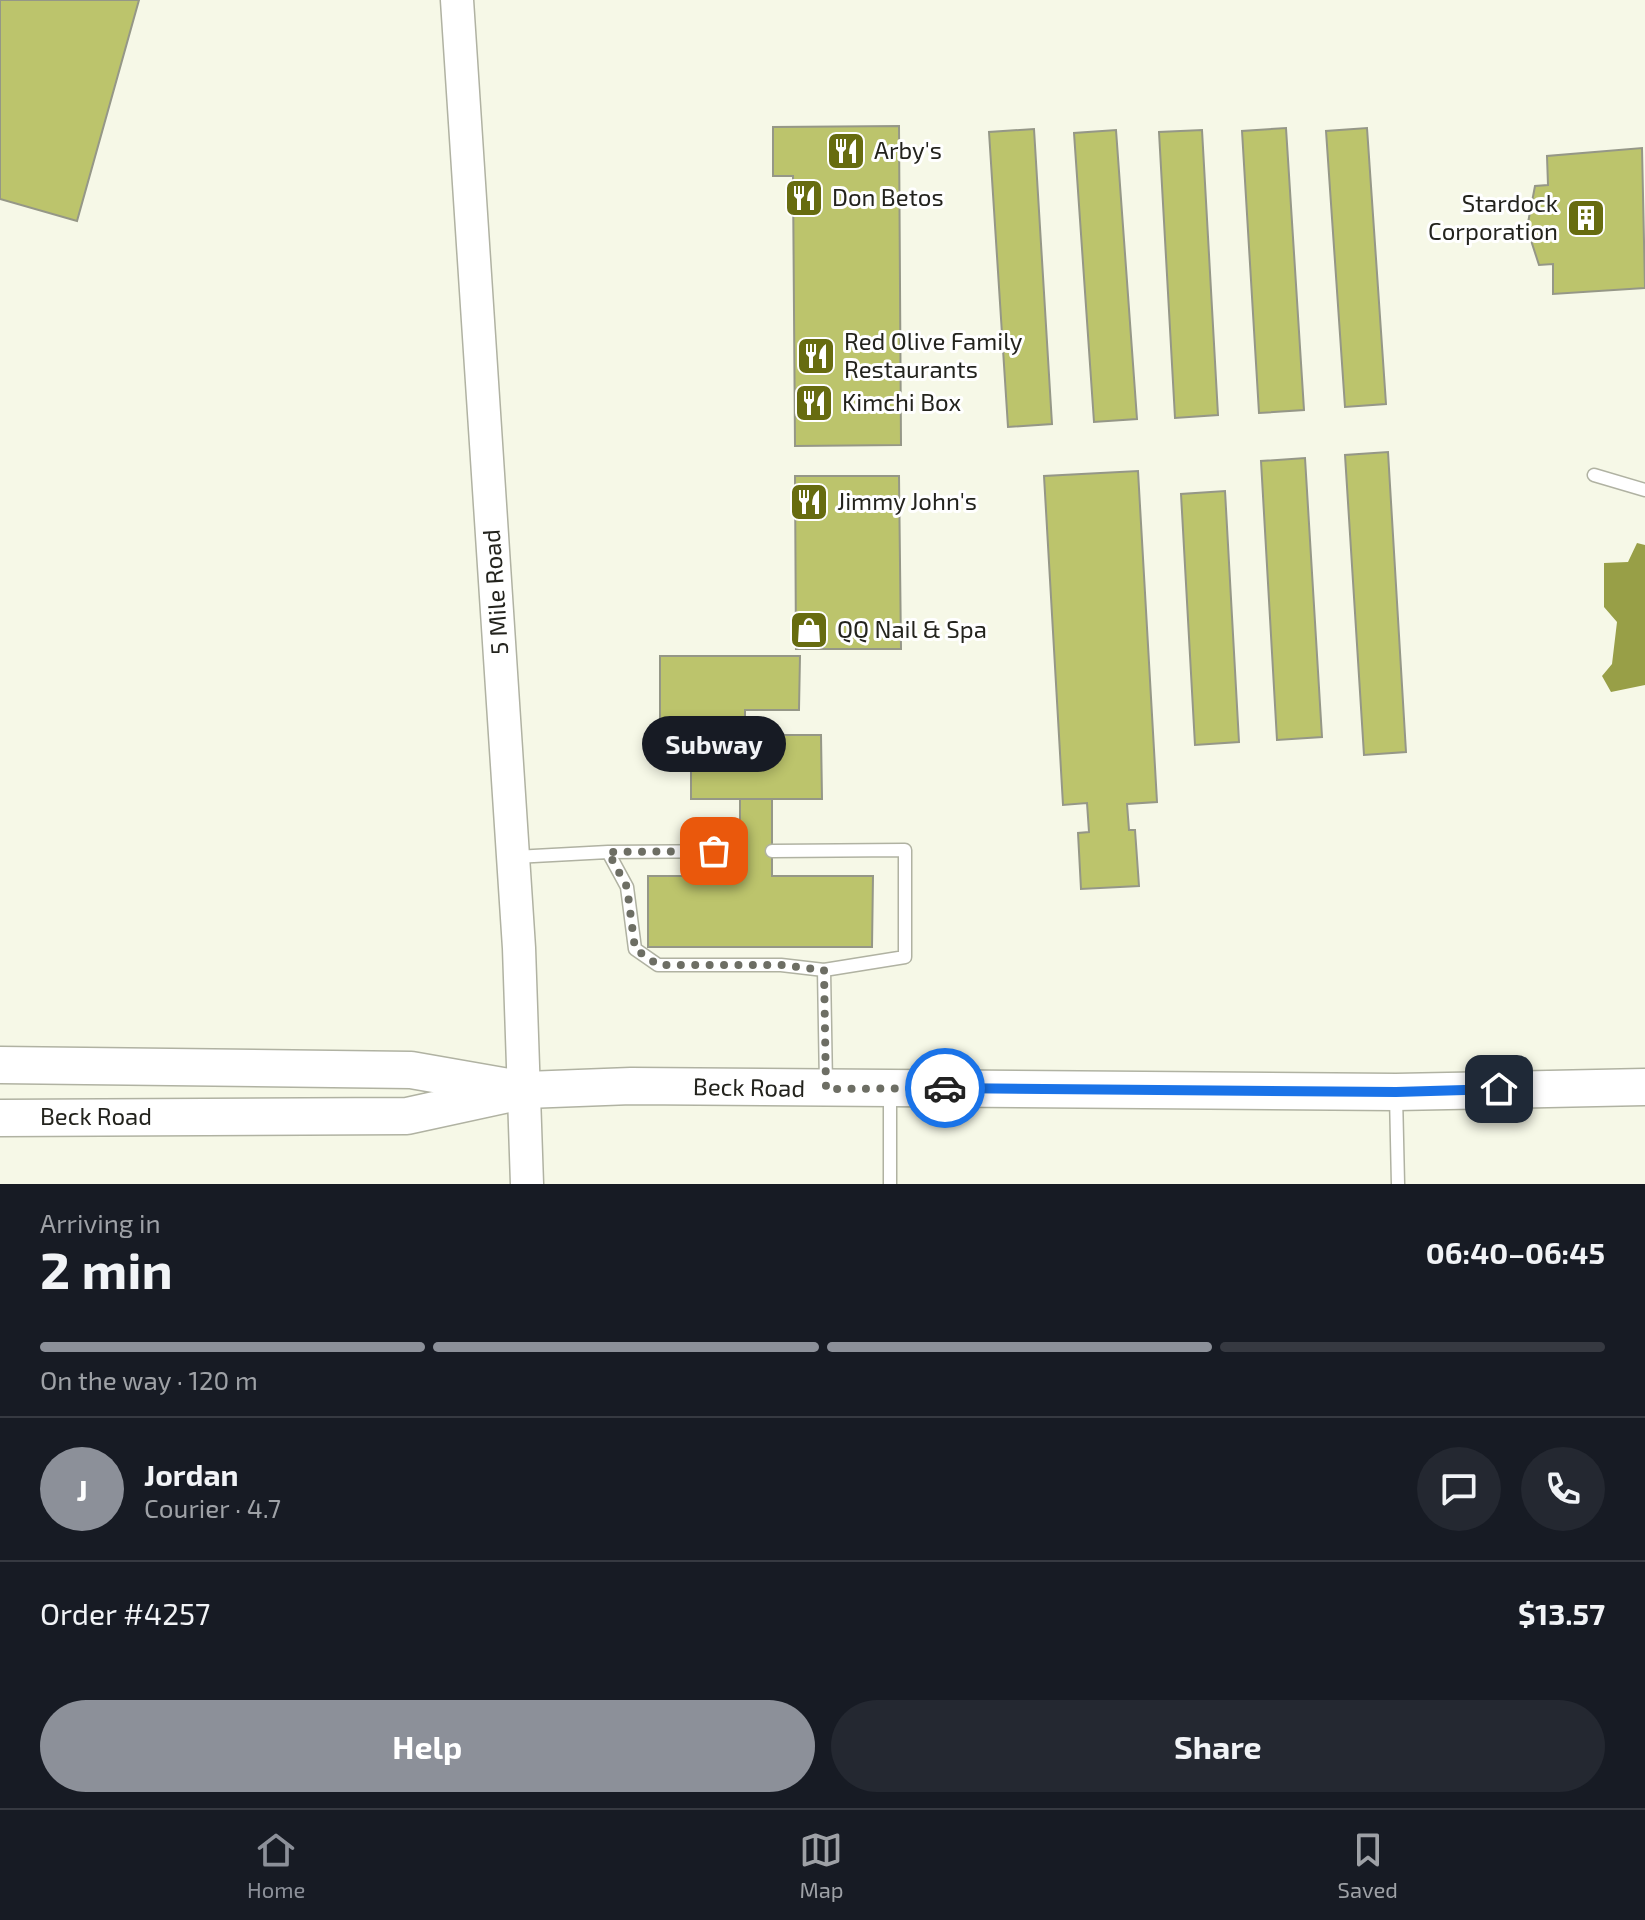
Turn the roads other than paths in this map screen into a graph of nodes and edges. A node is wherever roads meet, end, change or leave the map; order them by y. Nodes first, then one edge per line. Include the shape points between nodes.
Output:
1 (457, 0) edge
2 (1594, 475) dead end
3 (1645, 490) edge
4 (740, 851) dead end
5 (772, 851) dead end
6 (608, 852) junction
7 (513, 857) junction
8 (824, 970) junction
9 (0, 1065) edge
10 (890, 1087) junction
11 (1645, 1087) edge
12 (826, 1089) junction
13 (526, 1090) junction
14 (1396, 1092) junction
15 (0, 1118) edge
16 (527, 1184) edge
17 (890, 1184) edge
18 (1398, 1184) edge

1 - 7 street, 5 Mile Road
2 - 3 lane
4 - 6 lane
5 - 8 lane via 905,850 905,957
6 - 7 lane
6 - 8 lane via 627,887 635,949 646,960 658,965
7 - 13 street, 5 Mile Road
8 - 12 lane
9 - 13 main road, Beck Road via 411,1070
10 - 12 main road, Beck Road
10 - 14 main road, Beck Road
10 - 17 lane
11 - 14 main road, Beck Road
12 - 13 main road, Beck Road
13 - 15 main road, Beck Road via 407,1116
13 - 16 street, 5 Mile Road
14 - 18 lane

